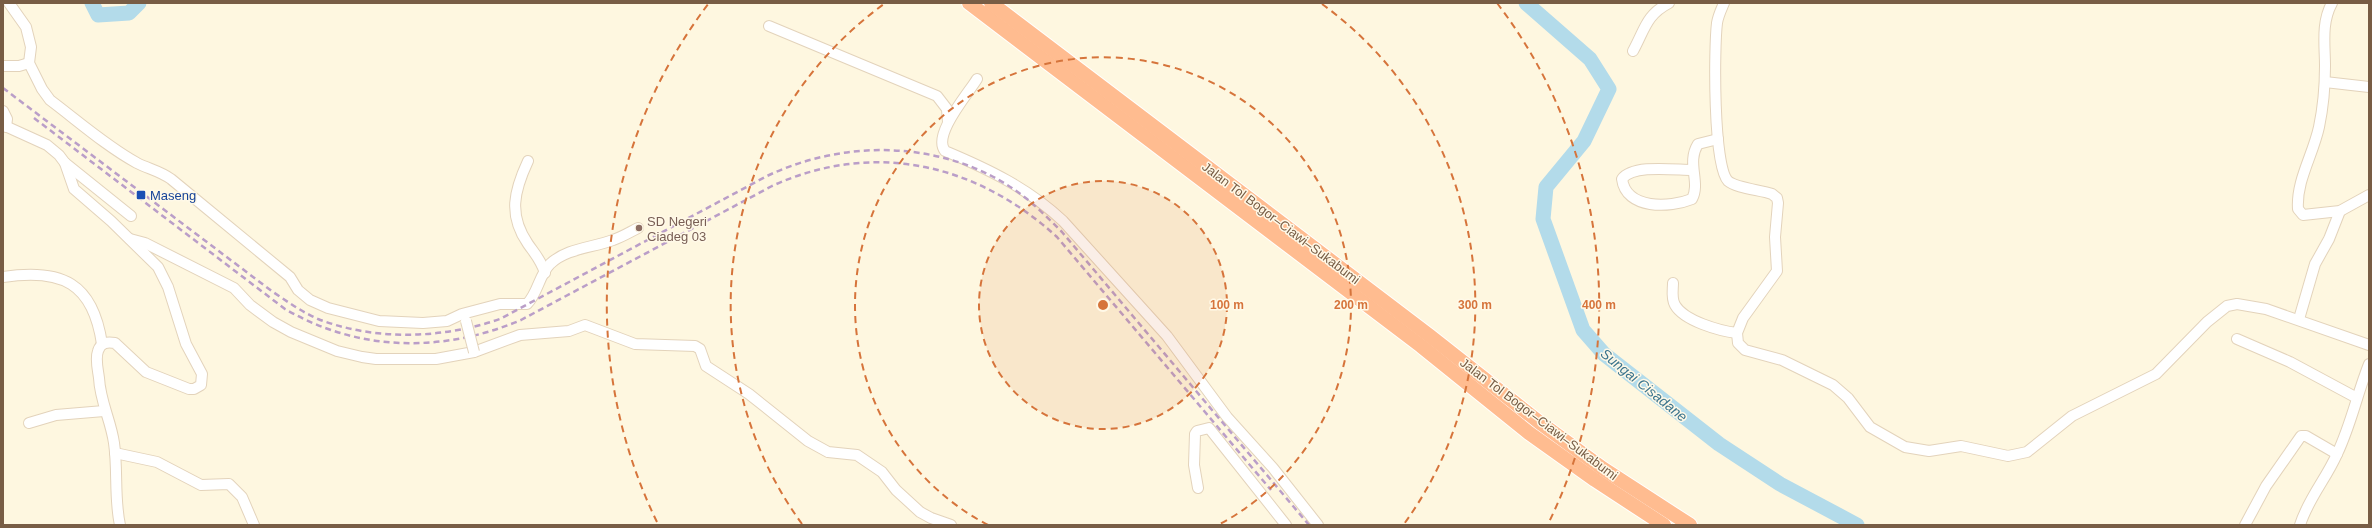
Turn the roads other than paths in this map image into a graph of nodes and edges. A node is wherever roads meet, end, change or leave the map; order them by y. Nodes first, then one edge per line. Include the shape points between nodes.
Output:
1 (9, 3) edge
2 (969, 3) edge
3 (990, 3) edge
4 (1669, 3) edge
5 (1724, 3) edge
6 (2332, 3) edge
7 (770, 26) dead end
8 (1633, 51) dead end
9 (29, 63) junction
10 (3, 66) edge
11 (977, 80) dead end
12 (2324, 82) junction
13 (2369, 87) edge
14 (3, 112) edge
15 (948, 122) junction
16 (4, 126) edge
17 (1718, 139) junction
18 (528, 161) dead end
19 (65, 163) junction
20 (1692, 170) junction
21 (2369, 194) edge
22 (2340, 211) junction
23 (131, 216) dead end
24 (638, 228) dead end
25 (130, 239) junction
26 (545, 273) junction
27 (3, 277) edge
28 (1673, 283) dead end
29 (513, 304) junction
30 (2299, 319) junction
31 (1737, 333) junction
32 (2237, 339) dead end
33 (102, 344) junction
34 (2369, 345) edge
35 (474, 352) junction
36 (2369, 364) edge
37 (2356, 398) junction
38 (104, 411) junction
39 (29, 423) dead end
40 (115, 454) junction
41 (2337, 454) junction
42 (1198, 488) dead end
43 (120, 525) edge
44 (254, 525) edge
45 (951, 525) edge
46 (1286, 525) edge
47 (1318, 525) edge
48 (1664, 525) edge
49 (1690, 525) edge
50 (2245, 525) edge
51 (2300, 525) edge

1 - 9 street via 23,20 29,34
2 - 48 highway, Jalan Tol Bogor–Ciawi–Sukabumi via 1233,206 1421,346 1530,433
3 - 49 highway, Jalan Tol Bogor–Ciawi–Sukabumi via 1430,336 1539,422 1602,468
4 - 8 street via 1658,8 1653,14
5 - 17 street via 1719,14 1716,42 1715,98
6 - 12 street via 2323,36
7 - 15 street via 937,96 948,109
9 - 10 street
9 - 29 street via 50,100 138,164 161,172 171,179 290,277 298,290 310,300 328,308 379,321 400,322 447,321 462,314 500,304
11 - 15 street
12 - 13 street
12 - 22 street via 2319,129 2298,190 2298,210 2303,215
14 - 16 street via 7,119
15 - 47 street via 942,138 944,151 1002,176 1036,198 1062,221 1158,327 1227,417 1273,468
16 - 19 street via 47,144
17 - 20 street via 1698,144 1692,156
17 - 31 street via 1728,181 1769,193 1778,200 1775,237 1777,271 1743,318
18 - 26 street via 518,183 515,203 516,224 542,261
19 - 23 street
19 - 25 street via 74,189
20 - 20 street via 1639,170 1626,174 1622,179 1623,187 1629,195 1643,202 1662,205 1684,202 1692,199 1695,193
21 - 22 street
22 - 30 street via 2329,239 2314,264
24 - 26 street via 612,240 563,255 550,265
25 - 33 street via 161,272 186,344 202,374 202,385 194,389 174,385 146,372 120,346 109,342
25 - 35 street via 145,243 225,283 272,322 337,351 376,359 404,360 436,359
26 - 29 street via 534,296 527,304
27 - 33 street via 46,275 63,279 76,286 90,307
28 - 31 street via 1672,297 1682,312 1717,330
29 - 35 street, bridge via 466,321
30 - 31 street via 2256,306 2227,306 2207,322 2156,374 2072,416 2027,452 2008,456 1961,446 1929,451 1905,446 1870,426 1848,398 1833,385 1786,362 1745,350 1738,343
30 - 34 street
32 - 37 street via 2290,362
33 - 38 street via 97,357
35 - 45 street via 520,335 569,331 585,325 635,344 695,346 700,349 706,366 749,394 808,441 828,452 857,455 882,472 896,490 920,512
36 - 37 street
37 - 41 street
38 - 39 street via 56,415
38 - 40 street
40 - 43 street
40 - 44 street via 157,462 201,485 229,484 242,497
41 - 50 street via 2306,436 2301,436 2266,486
41 - 51 street
42 - 46 street via 1194,465 1195,434 1209,428

